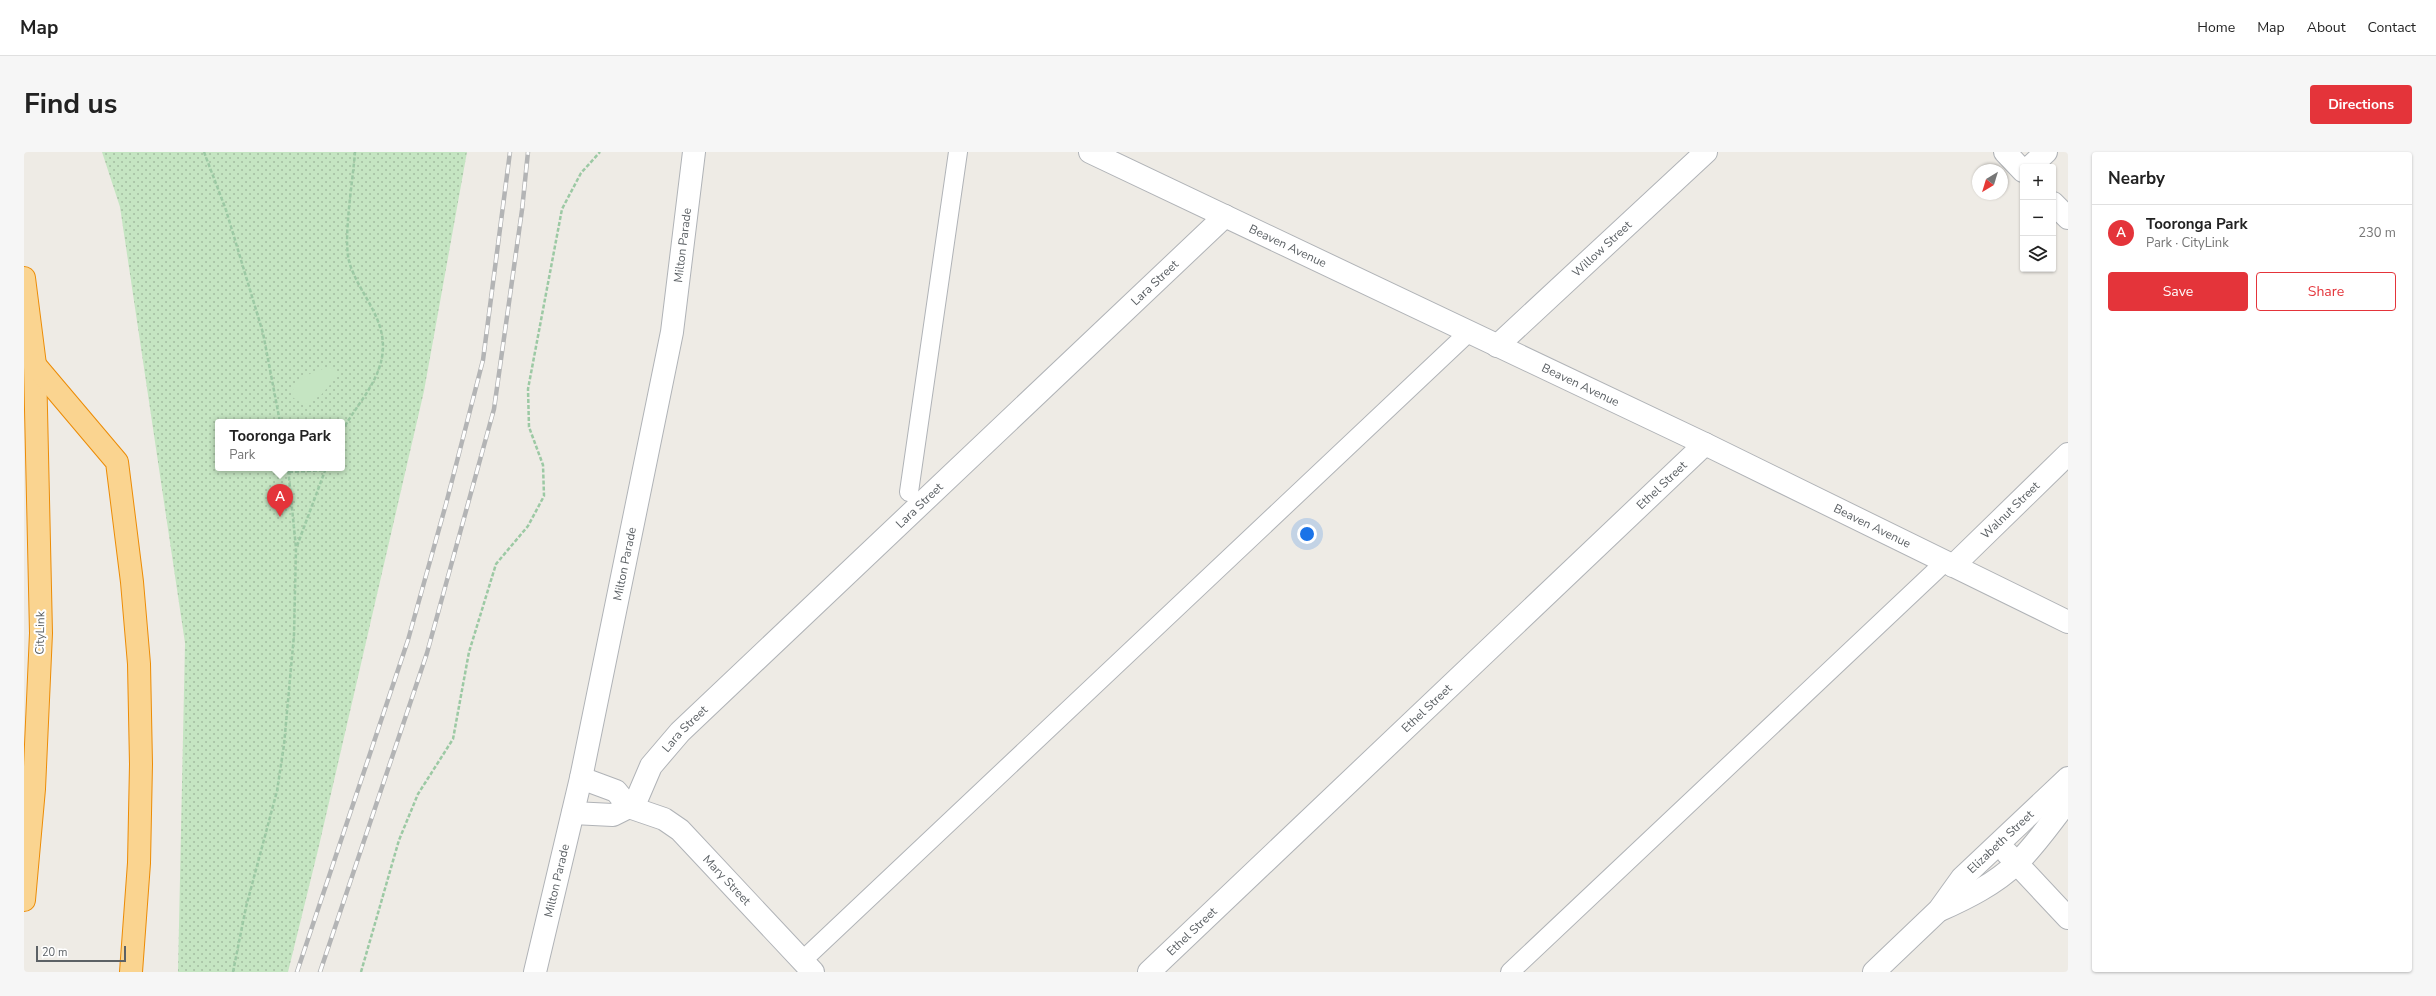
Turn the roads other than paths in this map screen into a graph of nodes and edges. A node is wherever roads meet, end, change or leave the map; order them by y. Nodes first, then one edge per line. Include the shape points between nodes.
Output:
1 (694, 152) edge
2 (958, 152) edge
3 (1090, 152) edge
4 (1706, 152) edge
5 (2005, 152) edge
6 (2046, 152) edge
7 (2033, 164) edge
8 (2020, 168) edge
9 (2056, 206) edge
10 (1226, 216) junction
11 (2068, 218) edge
12 (24, 278) edge
13 (1469, 332) junction
14 (1497, 346) junction
15 (35, 366) junction
16 (1705, 444) junction
17 (2068, 454) edge
18 (908, 492) dead end
19 (1949, 564) junction
20 (2068, 622) edge
21 (581, 778) junction
22 (2068, 778) edge
23 (2068, 801) edge
24 (631, 807) junction
25 (573, 813) junction
26 (1998, 844) junction
27 (2017, 863) junction
28 (24, 900) edge
29 (1939, 910) junction
30 (2068, 918) edge
31 (808, 966) edge
32 (131, 972) edge
33 (535, 972) edge
34 (1149, 972) edge
35 (1510, 972) edge
36 (1874, 972) edge

1 - 21 street, Milton Parade via 672,332
2 - 18 lane
3 - 10 street, Beaven Avenue
4 - 14 street, Willow Street
5 - 8 street
6 - 7 street
9 - 11 street
10 - 13 street, Beaven Avenue
10 - 24 street, Lara Street via 680,732 651,766
12 - 15 highway, CityLink
13 - 14 street, Beaven Avenue
13 - 31 lane
14 - 16 street, Beaven Avenue
15 - 28 highway, CityLink via 41,633 34,789
15 - 32 highway via 117,462 139,664 139,863
16 - 19 street, Beaven Avenue
16 - 34 street, Ethel Street
17 - 19 street, Walnut Street
19 - 20 street, Beaven Avenue
19 - 35 lane
21 - 24 street via 616,791
21 - 25 street, Milton Parade
22 - 26 street, Elizabeth Street
23 - 27 street, Elizabeth Street
24 - 25 street via 613,815
24 - 31 street, Mary Street via 664,819 680,830
25 - 33 street, Milton Parade
26 - 27 street
26 - 29 street, Elizabeth Street via 1962,878
27 - 29 street, Elizabeth Street via 1999,878 1968,897
27 - 30 street
29 - 36 street, Elizabeth Street

